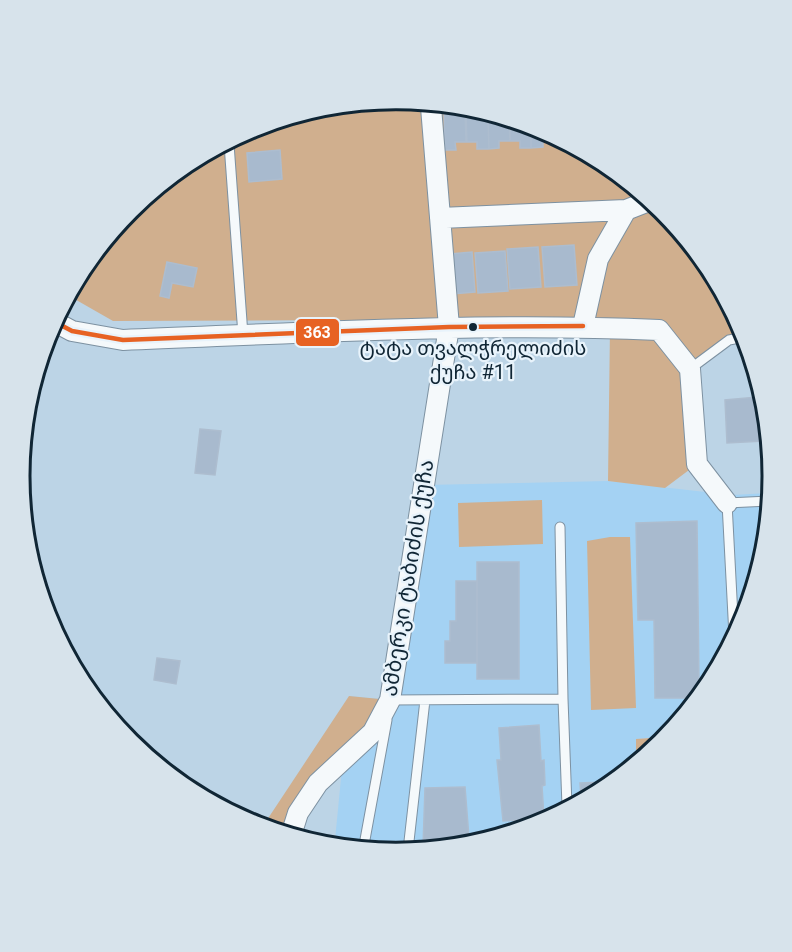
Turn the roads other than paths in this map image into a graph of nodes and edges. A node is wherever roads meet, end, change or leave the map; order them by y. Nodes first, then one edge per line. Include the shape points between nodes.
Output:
1 (432, 112) edge
2 (229, 150) edge
3 (641, 204) edge
4 (626, 210) junction
5 (440, 218) junction
6 (63, 326) edge
7 (583, 326) junction
8 (449, 327) junction
9 (243, 335) junction
10 (735, 339) edge
11 (690, 369) junction
12 (761, 501) edge
13 (727, 503) junction
14 (560, 527) dead end
15 (733, 618) edge
16 (563, 699) junction
17 (390, 700) junction
18 (425, 700) junction
19 (567, 799) edge
20 (293, 828) edge
21 (365, 840) edge
22 (409, 841) edge

1 - 5 street, ამბერკი ტაბიძის ქუჩა
2 - 9 lane
3 - 4 street
4 - 5 street
4 - 7 street via 598,259
5 - 8 street, ამბერკი ტაბიძის ქუჩა
6 - 9 street via 123,340
7 - 8 street
7 - 11 street via 660,330
8 - 9 street
8 - 17 street, ამბერკი ტაბიძის ქუჩა
10 - 11 lane
11 - 13 street via 697,464
12 - 13 lane
13 - 15 lane
14 - 16 lane
16 - 18 lane
16 - 19 lane
17 - 18 lane
17 - 20 street, ამბერკი ტაბიძის ქუჩა via 373,732 318,783 298,813
17 - 21 lane
18 - 22 lane

